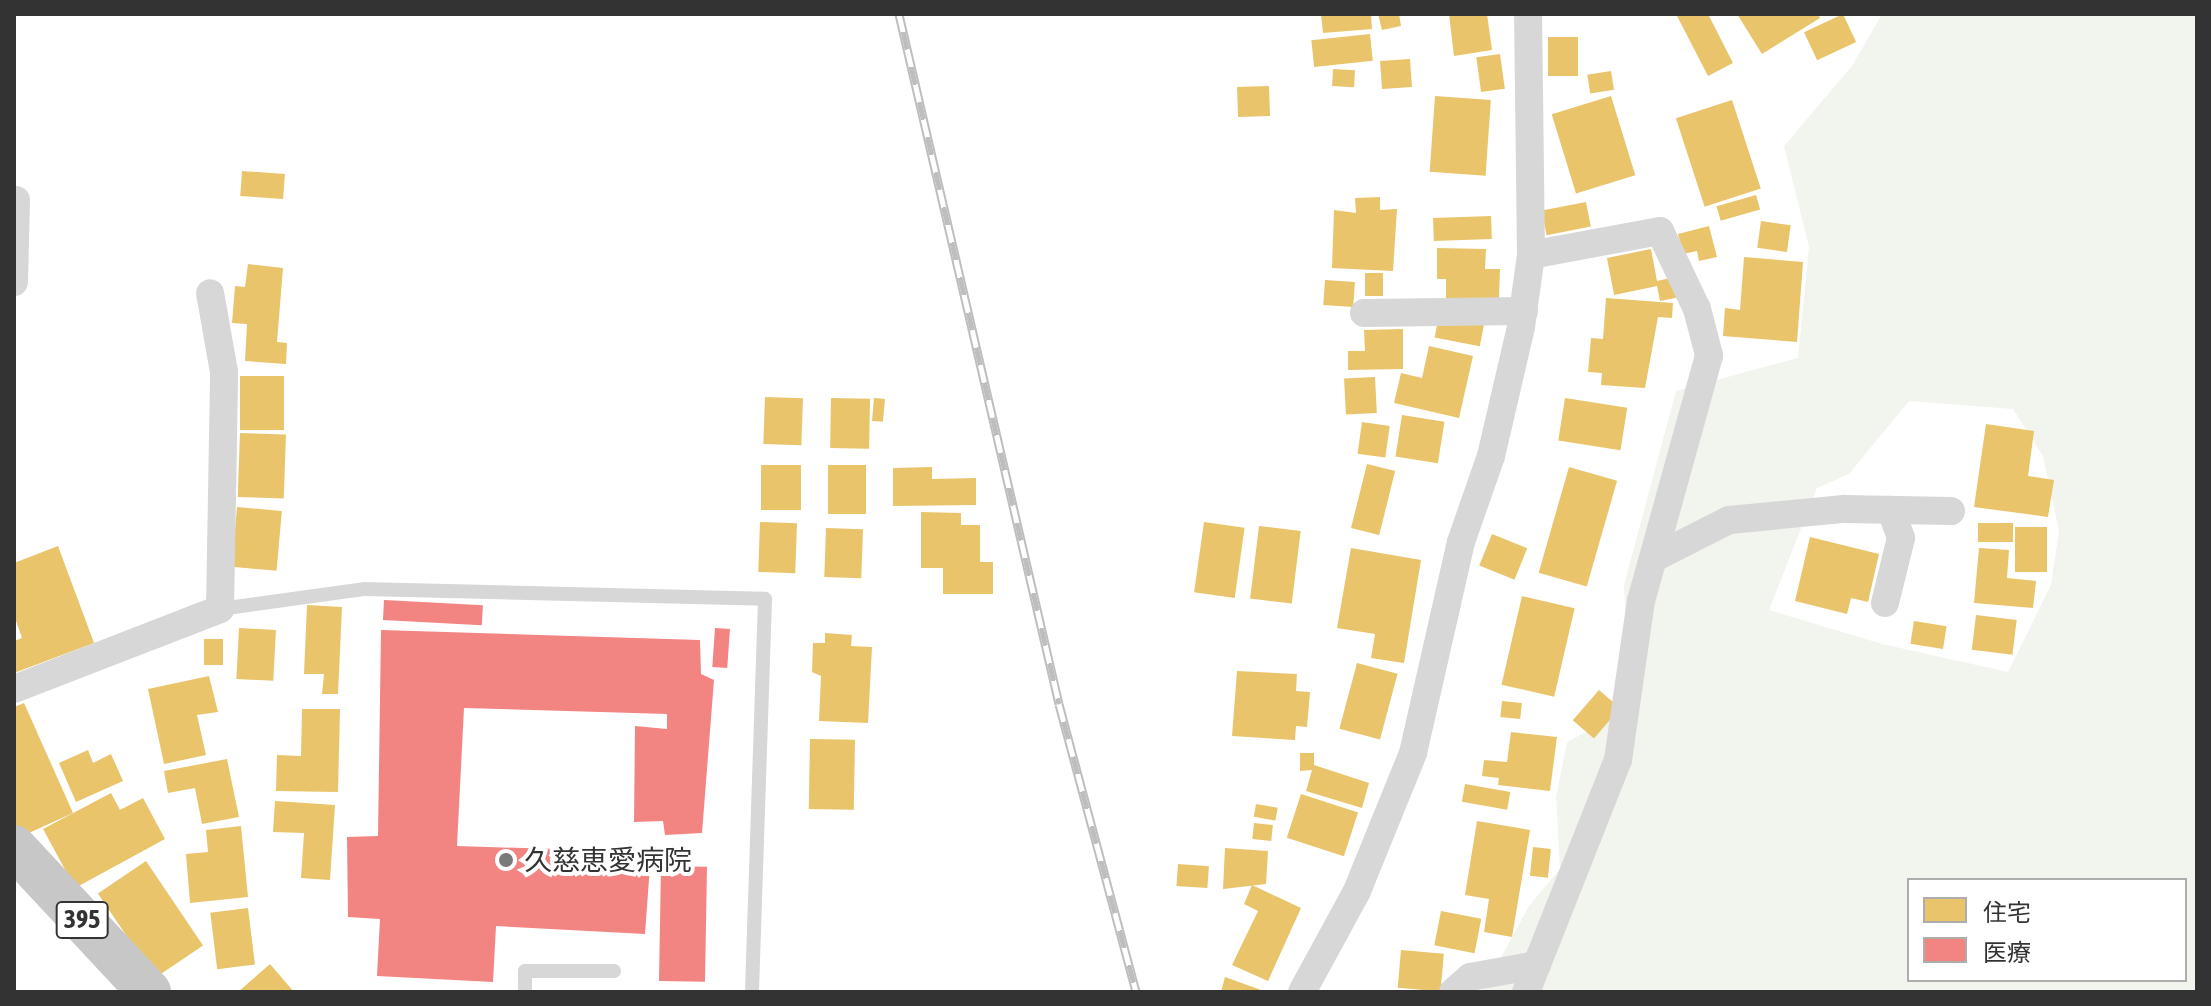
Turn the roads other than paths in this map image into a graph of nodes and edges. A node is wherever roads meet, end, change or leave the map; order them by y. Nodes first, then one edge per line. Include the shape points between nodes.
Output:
1 (1528, 14) edge
2 (16, 200) dead end
3 (1531, 255) junction
4 (14, 282) edge
5 (210, 293) dead end
6 (1524, 311) junction
7 (1364, 313) dead end
8 (1891, 510) junction
9 (1951, 511) dead end
10 (1654, 558) junction
11 (1885, 603) dead end
12 (220, 609) junction
13 (14, 689) edge
14 (14, 847) edge
15 (1537, 965) junction
16 (614, 971) dead end
17 (149, 992) edge
18 (525, 992) edge
19 (752, 992) edge
20 (1302, 992) edge
21 (1453, 992) edge
22 (1526, 992) edge

1 - 3 street
2 - 4 street
3 - 6 street
3 - 10 street via 1660,231 1697,309 1709,355
5 - 12 street via 224,372
6 - 7 street
6 - 20 street via 1491,456 1461,542 1413,753 1357,891
8 - 9 street
8 - 10 street via 1729,520
8 - 11 street via 1901,538
10 - 15 street via 1641,601 1618,760
12 - 13 street
12 - 19 lane via 364,589 765,599
14 - 17 highway, 395
15 - 21 street via 1470,977
15 - 22 street
16 - 18 lane via 525,971

